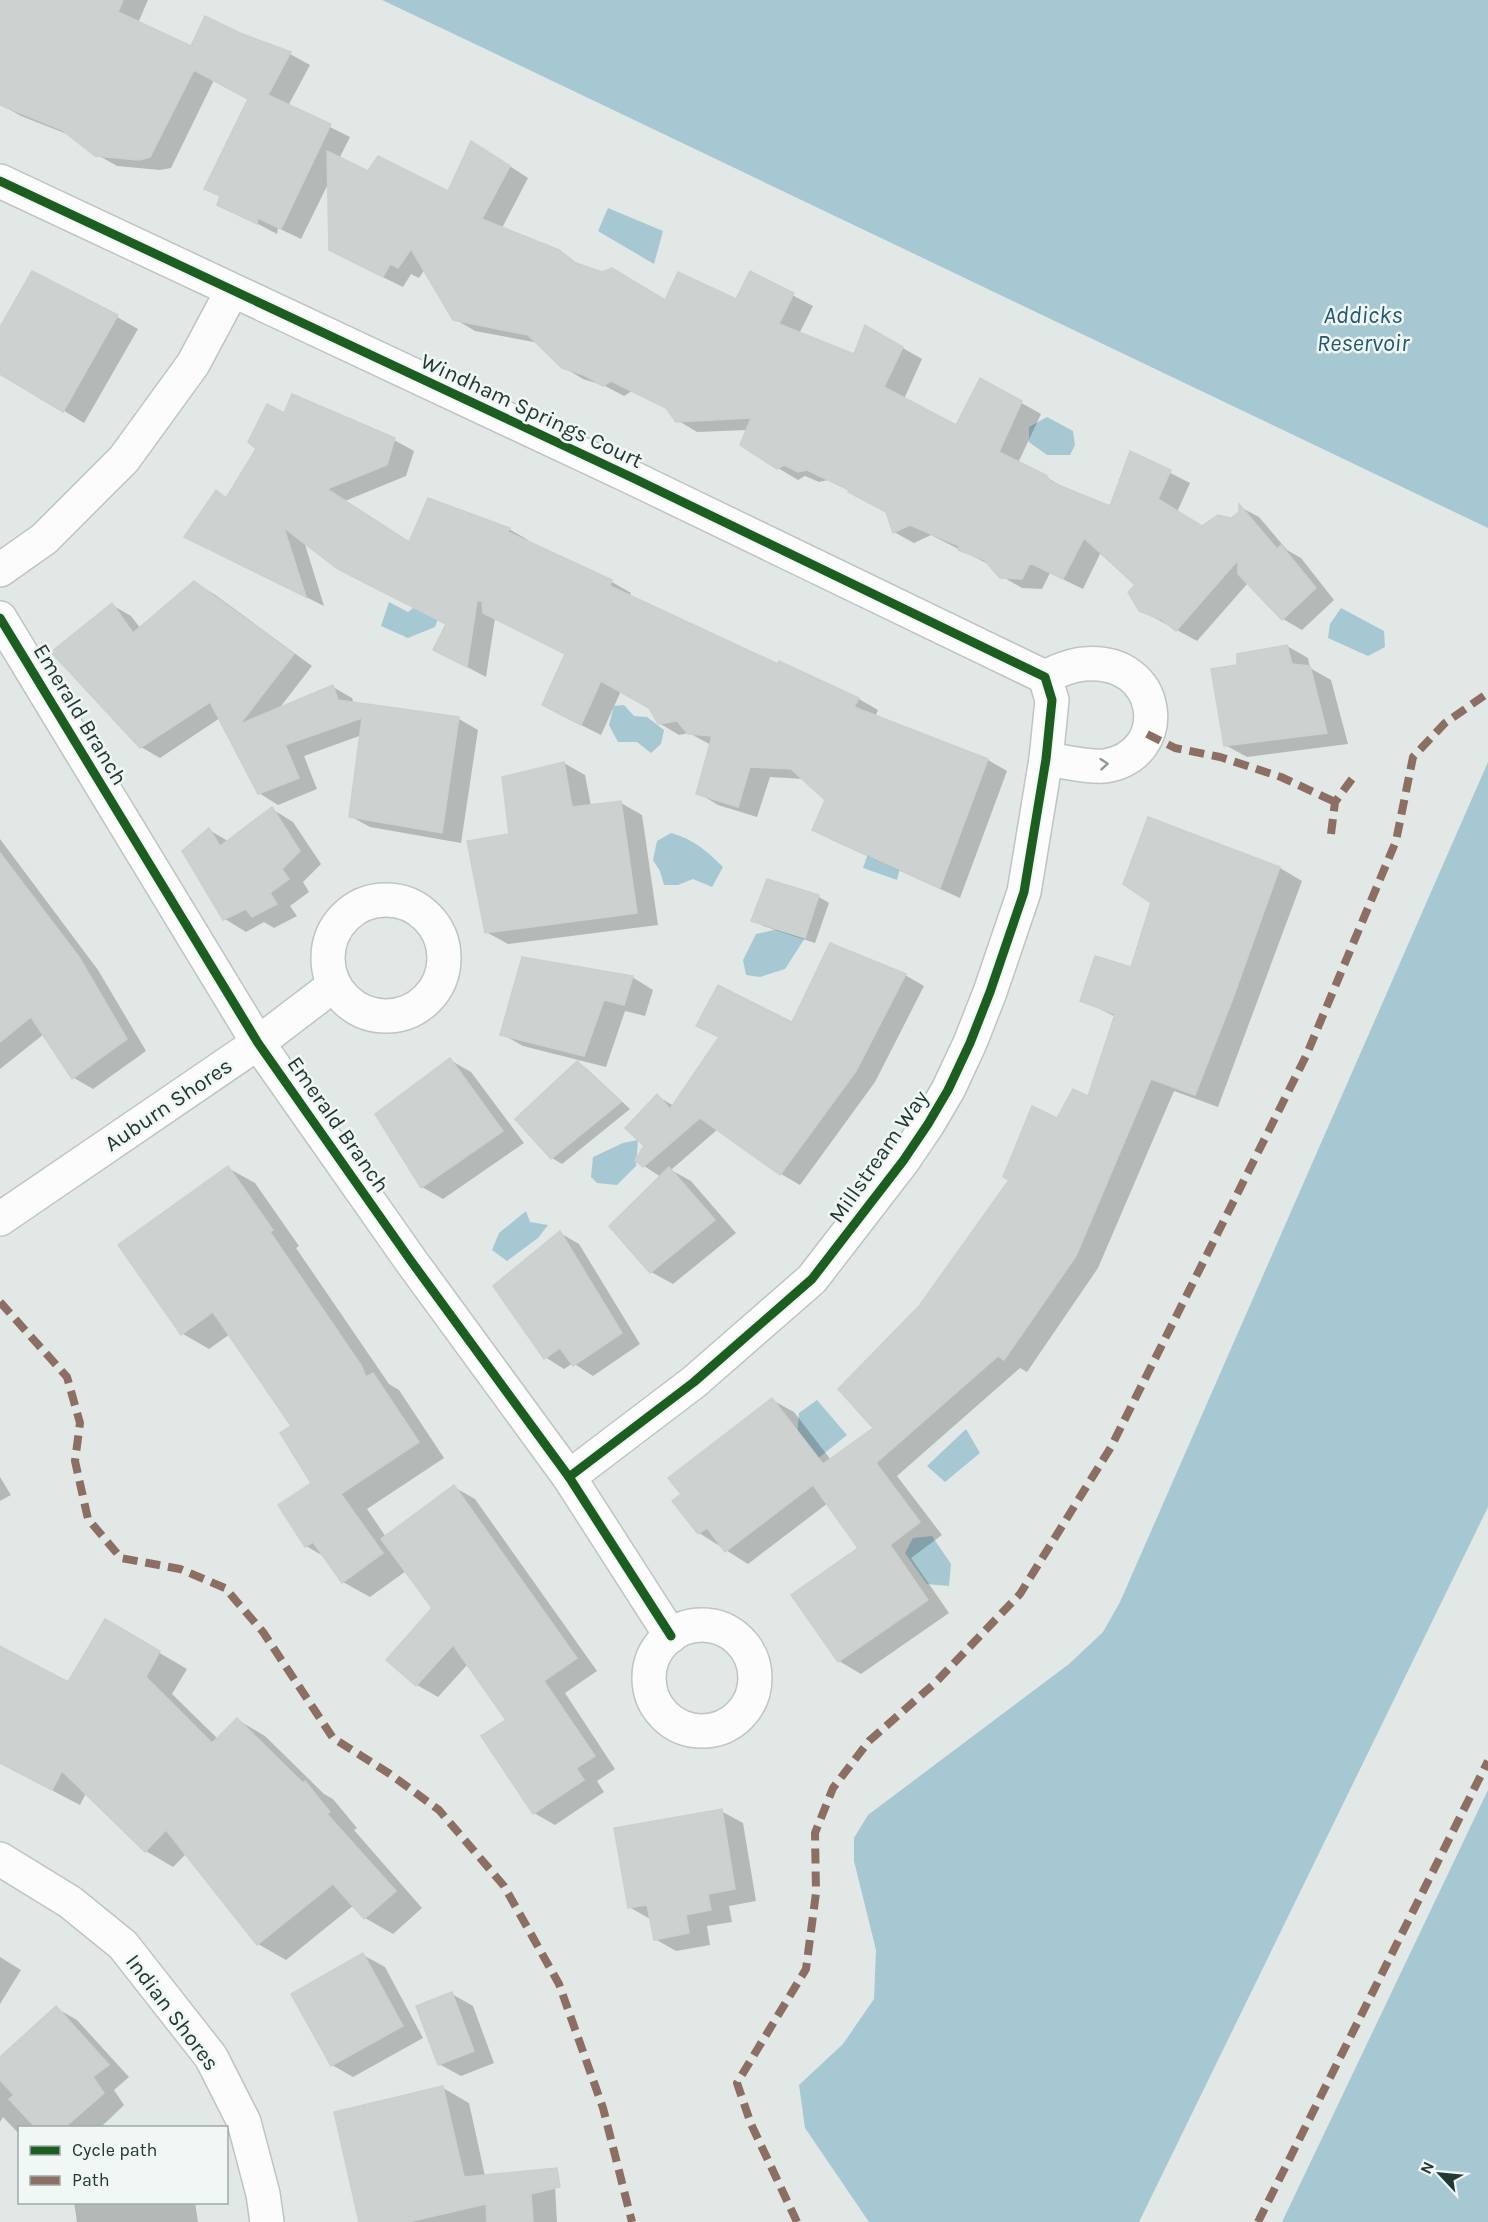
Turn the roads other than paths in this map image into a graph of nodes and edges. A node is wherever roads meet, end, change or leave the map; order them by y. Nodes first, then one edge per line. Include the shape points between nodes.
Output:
1 (0, 181) edge
2 (232, 291) junction
3 (0, 570) edge
4 (0, 618) edge
5 (1045, 677) junction
6 (1046, 759) junction
7 (334, 985) dead end
8 (258, 1043) junction
9 (0, 1219) edge
10 (569, 1477) junction
11 (671, 1636) dead end
12 (0, 1859) edge
13 (267, 2222) edge

1 - 2 street, Windham Springs Court
2 - 3 street via 192,364 124,459 44,539
2 - 5 street, Windham Springs Court via 633,478
4 - 8 street, Emerald Branch
5 - 6 street, Millstream Way via 1052,700
6 -> 5 street via 1103,766 1123,761 1137,750 1147,734 1151,716 1148,698 1139,682 1125,671 1104,664 1083,664
6 - 10 street, Millstream Way via 1024,892 970,1043 928,1124 812,1280 694,1382
7 - 8 street, Auburn Shores
8 - 9 street, Auburn Shores
8 - 10 street, Emerald Branch
10 - 11 street, Emerald Branch
12 - 13 street, Indian Shores via 70,1902 123,1945 211,2056 244,2122

